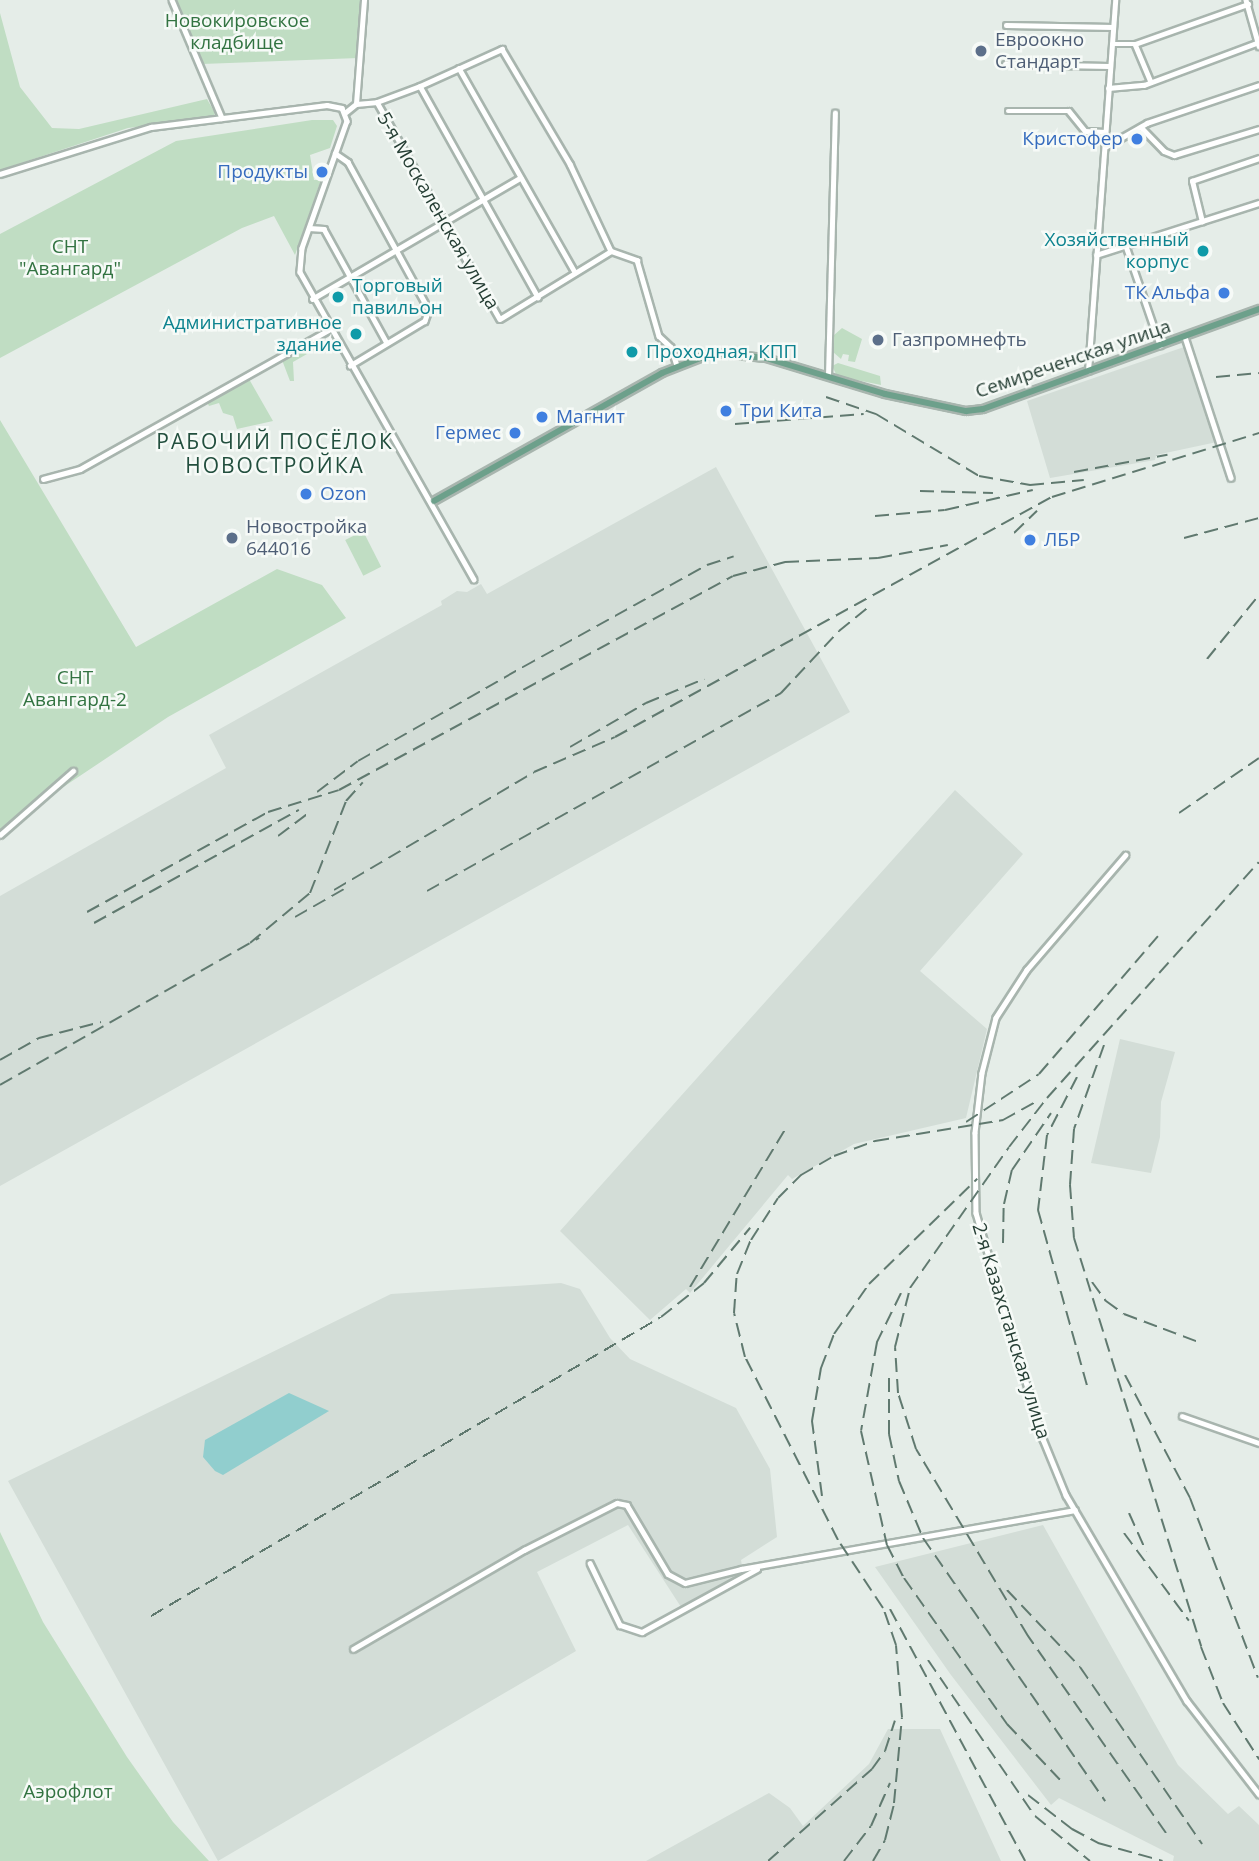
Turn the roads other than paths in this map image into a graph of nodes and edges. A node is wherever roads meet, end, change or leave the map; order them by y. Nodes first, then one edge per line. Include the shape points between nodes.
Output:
1 (172, 0) edge
2 (365, 0) edge
3 (1115, 0) edge
4 (1247, 2) edge
5 (1006, 25) dead end
6 (1113, 27) junction
7 (1112, 44) junction
8 (1135, 44) junction
9 (1259, 44) edge
10 (1005, 64) dead end
11 (1110, 66) junction
12 (459, 68) junction
13 (1151, 82) junction
14 (1259, 85) edge
15 (420, 86) junction
16 (1108, 88) junction
17 (377, 102) junction
18 (356, 104) junction
19 (346, 111) junction
20 (1008, 111) dead end
21 (835, 113) dead end
22 (222, 118) junction
23 (1142, 127) junction
24 (1259, 129) edge
25 (1105, 132) junction
26 (1104, 147) junction
27 (335, 153) junction
28 (1259, 158) edge
29 (0, 174) edge
30 (520, 178) junction
31 (482, 199) junction
32 (1259, 203) edge
33 (445, 222) junction
34 (1202, 222) junction
35 (309, 228) junction
36 (1126, 246) junction
37 (398, 248) junction
38 (611, 251) junction
39 (1096, 255) junction
40 (575, 272) junction
41 (349, 276) junction
42 (538, 297) junction
43 (312, 299) junction
44 (1259, 309) edge
45 (329, 330) junction
46 (1185, 337) junction
47 (387, 343) junction
48 (1160, 346) junction
49 (677, 365) junction
50 (350, 366) junction
51 (1088, 371) junction
52 (828, 376) junction
53 (1231, 478) dead end
54 (43, 479) dead end
55 (434, 501) junction
56 (474, 579) dead end
57 (73, 771) dead end
58 (0, 835) edge
59 (1126, 855) dead end
60 (1182, 1416) dead end
61 (1259, 1443) edge
62 (1075, 1510) junction
63 (590, 1563) dead end
64 (759, 1568) junction
65 (353, 1649) dead end
66 (1259, 1794) edge

1 - 22 street
2 - 18 street
3 - 6 street
4 - 8 street
4 - 9 street
5 - 6 street
6 - 7 street
7 - 8 street
7 - 11 street
8 - 13 street
9 - 13 street
10 - 11 street
11 - 16 street
12 - 15 street
12 - 30 street
12 - 38 street via 502,49 570,164
13 - 16 street
14 - 23 street
15 - 17 street
15 - 31 street
16 - 25 street
17 - 18 street
17 - 33 street, 5-я Москаленская улица
18 - 19 street
19 - 22 street via 327,105
19 - 27 street
20 - 25 street via 1069,111 1085,131
21 - 52 street
22 - 29 street via 134,130
23 - 24 street via 1164,151 1174,155
23 - 26 street
25 - 26 street
26 - 39 street
27 - 35 street
27 - 37 street via 348,163
28 - 34 street via 1192,181
30 - 31 street
30 - 40 street
31 - 33 street
31 - 42 street
32 - 34 street
33 - 37 street
33 - 42 street, 5-я Москаленская улица via 500,319
34 - 36 street
35 - 41 street via 324,229
35 - 43 street via 299,261
36 - 39 street
36 - 48 street
37 - 41 street
37 - 47 street via 425,298 425,321
38 - 40 street
38 - 49 street via 637,260 651,295 659,336 671,347
39 - 51 street
40 - 42 street
41 - 43 street
41 - 47 street
43 - 45 street
44 - 46 main road, Семиреченская улица
45 - 50 street
45 - 54 street via 80,468
46 - 48 main road, Семиреченская улица
46 - 53 street
47 - 50 street
48 - 51 main road, Семиреченская улица
49 - 52 main road, Семиреченская улица via 713,353 739,352
49 - 55 main road, Семиреченская улица
50 - 55 street via 425,496
51 - 52 main road, Семиреченская улица via 966,411 936,408
55 - 56 street
57 - 58 street
59 - 62 street, 2-я Казахстанская улица via 1027,970 996,1018 982,1073 974,1145 976,1213 1043,1439
60 - 61 street
62 - 64 street
62 - 66 street, 2-я Казахстанская улица via 1187,1701
63 - 64 street via 620,1625 642,1632
64 - 65 street via 679,1583 661,1565 627,1505 617,1503 524,1550

